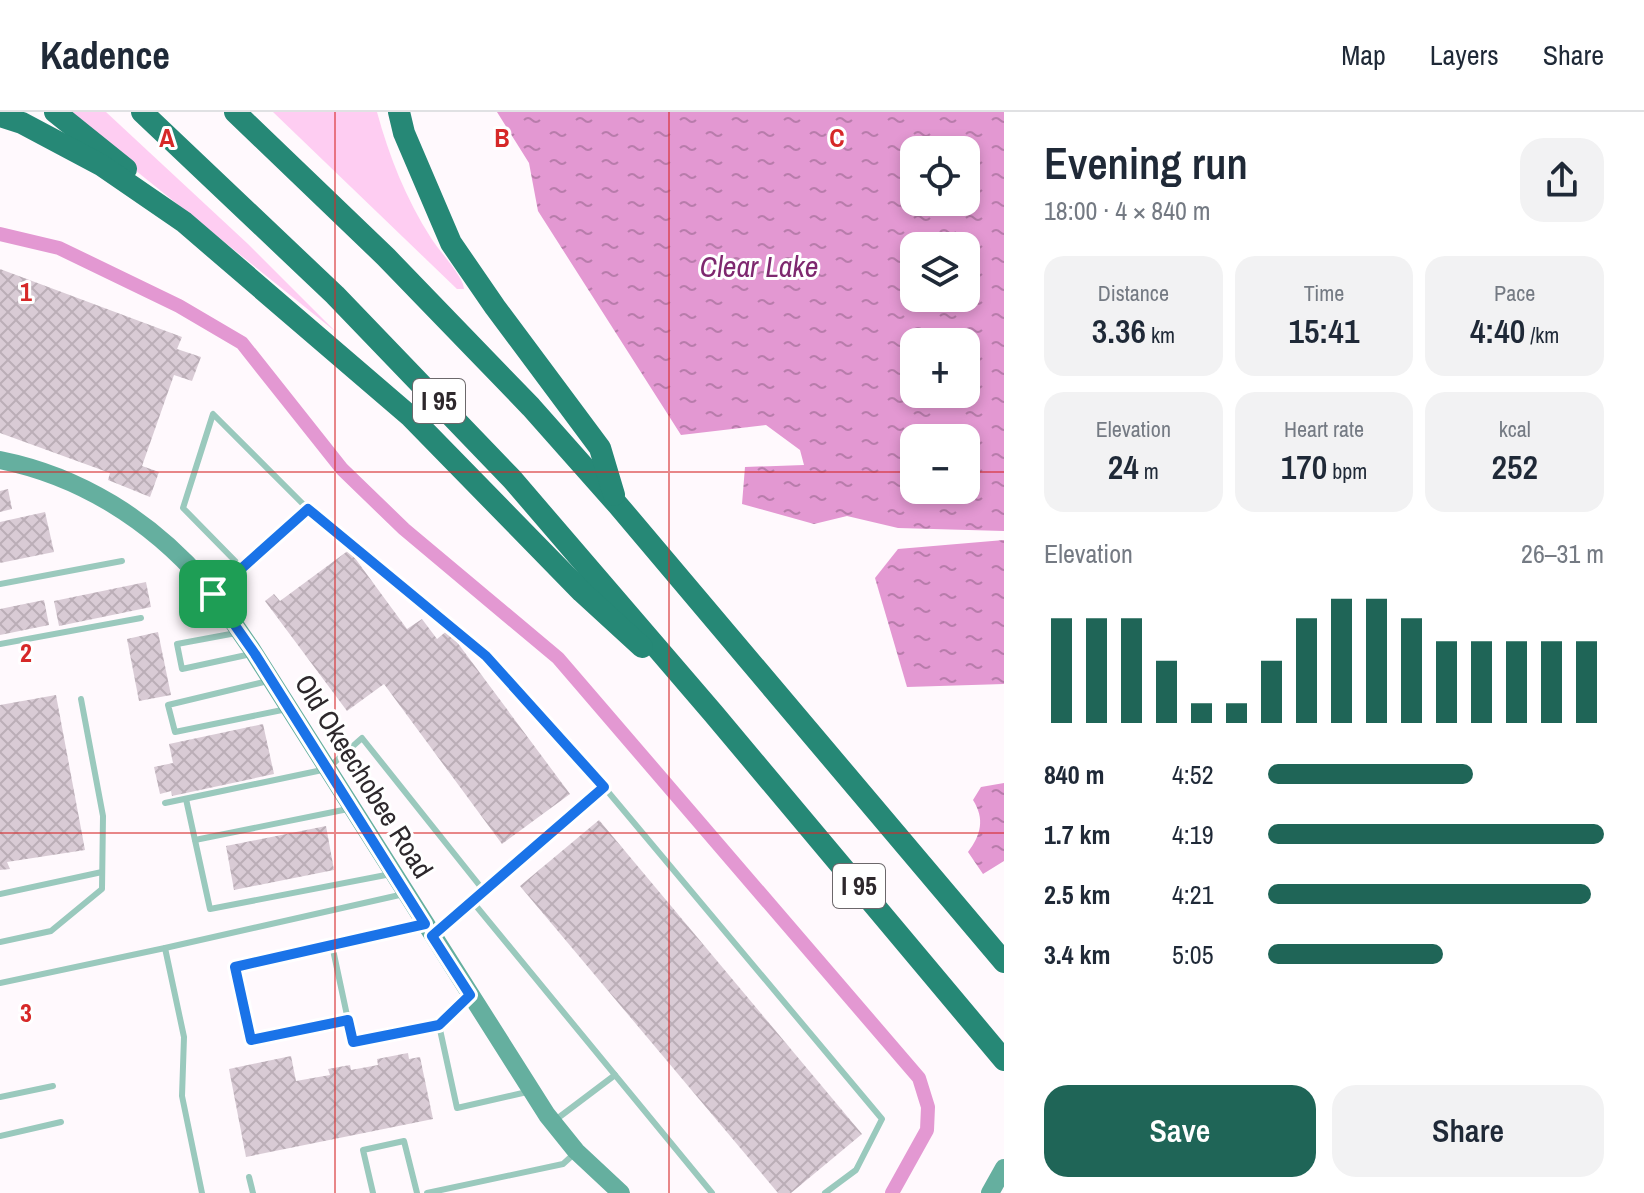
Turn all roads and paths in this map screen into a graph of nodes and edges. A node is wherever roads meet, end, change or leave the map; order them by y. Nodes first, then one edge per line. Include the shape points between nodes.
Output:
1 (55, 112) edge
2 (142, 112) edge
3 (235, 112) edge
4 (399, 112) edge
5 (0, 116) edge
6 (184, 222) junction
7 (0, 460) edge
8 (617, 504) junction
9 (308, 509) junction
10 (122, 561) dead end
11 (242, 568) junction
12 (0, 584) edge
13 (213, 594) junction
14 (141, 618) dead end
15 (239, 632) junction
16 (0, 644) edge
17 (255, 654) junction
18 (271, 680) junction
19 (81, 699) dead end
20 (289, 708) junction
21 (713, 713) junction
22 (327, 769) junction
23 (604, 787) junction
24 (186, 799) junction
25 (165, 803) dead end
26 (352, 809) junction
27 (195, 840) junction
28 (102, 872) junction
29 (392, 874) junction
30 (484, 891) junction
31 (0, 894) edge
32 (405, 894) junction
33 (472, 901) junction
34 (429, 930) junction
35 (0, 942) edge
36 (332, 945) junction
37 (165, 948) junction
38 (1004, 962) edge
39 (0, 983) edge
40 (470, 995) junction
41 (348, 1020) junction
42 (439, 1025) junction
43 (1004, 1060) edge
44 (615, 1075) junction
45 (53, 1086) dead end
46 (531, 1091) junction
47 (0, 1097) edge
48 (61, 1122) dead end
49 (552, 1123) junction
50 (0, 1136) edge
51 (576, 1151) junction
52 (1004, 1168) edge
53 (249, 1177) dead end
54 (202, 1193) edge
55 (253, 1193) edge
56 (373, 1193) edge
57 (417, 1193) edge
58 (427, 1193) edge
59 (621, 1193) edge
60 (712, 1193) edge
61 (825, 1193) edge
62 (990, 1193) edge

1 - 6 highway
2 - 21 highway, I 95 via 299,259 442,404
3 - 8 highway, I 95 via 459,331
4 - 8 highway via 451,243 600,448
5 - 6 highway via 101,165
6 - 21 highway via 411,417 582,592
7 - 13 street, Old Okeechobee Road via 60,476 120,509 171,547
8 - 38 highway, I 95
9 - 11 lane
9 - 11 lane via 213,414 183,508
9 - 23 lane via 486,656
10 - 12 lane
11 - 13 lane
13 - 15 street, Old Okeechobee Road
14 - 16 lane
15 - 17 street, Old Okeechobee Road
15 - 17 lane via 177,644 182,669
17 - 18 street, Old Okeechobee Road
18 - 20 street, Old Okeechobee Road
18 - 20 lane via 168,705 175,732
19 - 28 lane via 103,816
20 - 22 street, Old Okeechobee Road
21 - 43 highway, I 95
22 - 24 lane
22 - 26 street, Old Okeechobee Road
22 - 30 lane via 362,738
23 - 30 lane
23 - 61 lane via 882,1119 856,1170
24 - 25 lane
24 - 27 lane
26 - 27 lane
26 - 29 street, Old Okeechobee Road
27 - 29 lane via 210,909
28 - 31 lane
28 - 35 lane via 102,889 51,931
29 - 32 street, Old Okeechobee Road
30 - 33 lane
32 - 34 street, Old Okeechobee Road
32 - 37 lane
33 - 34 lane
33 - 44 lane
34 - 36 lane
34 - 40 street, Old Okeechobee Road
36 - 41 lane
36 - 41 lane via 235,967 251,1040
37 - 39 lane
37 - 54 lane via 184,1037 182,1096
40 - 42 lane
40 - 46 street, Old Okeechobee Road
41 - 42 lane via 353,1042
42 - 46 lane via 457,1108
44 - 49 lane
44 - 60 lane
45 - 47 lane
46 - 49 street, Old Okeechobee Road
48 - 50 lane
49 - 51 street, Old Okeechobee Road
51 - 58 lane via 563,1164
51 - 59 street, Old Okeechobee Road
52 - 62 street
53 - 55 lane
56 - 57 lane via 363,1150 404,1141

